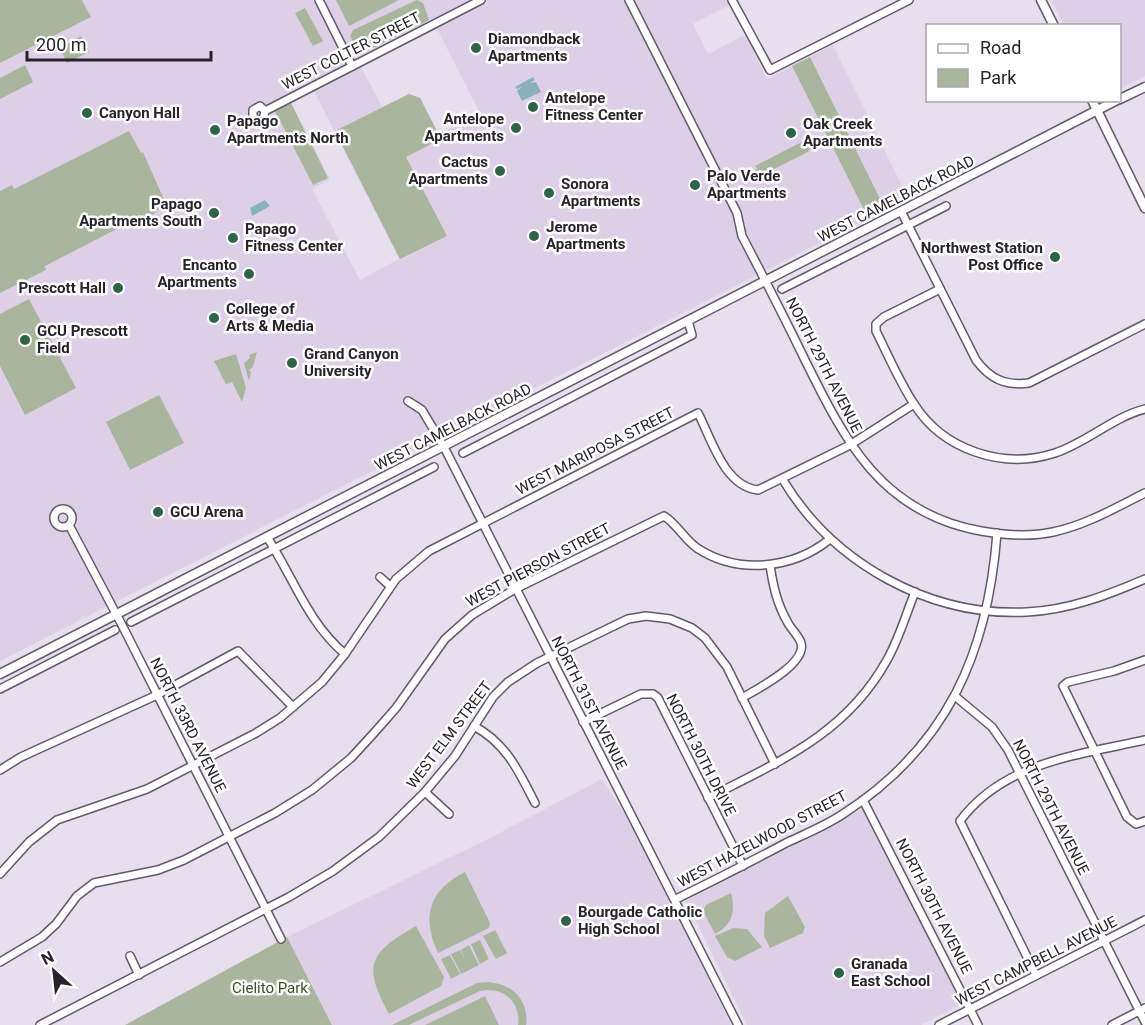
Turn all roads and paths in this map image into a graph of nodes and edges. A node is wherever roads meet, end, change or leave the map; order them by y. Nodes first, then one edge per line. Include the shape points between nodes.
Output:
1 (319, 0) edge
2 (481, 0) edge
3 (629, 0) edge
4 (732, 0) edge
5 (909, 0) edge
6 (1041, 0) edge
7 (1053, 24) edge
8 (352, 66) junction
9 (1145, 87) edge
10 (1121, 99) edge
11 (1093, 102) edge
12 (1114, 102) edge
13 (265, 111) dead end
14 (1097, 111) junction
15 (1142, 193) edge
16 (946, 206) dead end
17 (1145, 208) edge
18 (901, 211) junction
19 (908, 225) junction
20 (766, 281) junction
21 (940, 289) junction
22 (782, 290) dead end
23 (688, 321) junction
24 (1145, 324) edge
25 (563, 386) junction
26 (570, 398) junction
27 (408, 401) dead end
28 (914, 404) junction
29 (1145, 409) edge
30 (850, 445) junction
31 (444, 447) junction
32 (463, 453) dead end
33 (434, 467) dead end
34 (783, 480) junction
35 (356, 492) junction
36 (1145, 493) edge
37 (363, 503) junction
38 (483, 523) junction
39 (69, 525) dead end
40 (997, 534) junction
41 (267, 537) junction
42 (830, 539) junction
43 (275, 548) junction
44 (771, 565) junction
45 (193, 575) junction
46 (380, 577) dead end
47 (1145, 579) edge
48 (390, 586) junction
49 (199, 587) junction
50 (515, 590) junction
51 (915, 592) junction
52 (988, 610) junction
53 (116, 614) junction
54 (130, 622) dead end
55 (115, 630) dead end
56 (345, 654) junction
57 (549, 656) junction
58 (1145, 660) edge
59 (21, 663) junction
60 (0, 674) edge
61 (28, 675) junction
62 (0, 689) edge
63 (157, 695) junction
64 (956, 697) junction
65 (742, 698) junction
66 (293, 707) junction
67 (583, 722) junction
68 (474, 726) junction
69 (1145, 740) edge
70 (1095, 752) junction
71 (775, 764) junction
72 (193, 765) junction
73 (0, 770) edge
74 (1019, 772) junction
75 (425, 792) junction
76 (708, 798) junction
77 (863, 800) junction
78 (535, 803) dead end
79 (449, 814) dead end
80 (1145, 821) edge
81 (230, 837) junction
82 (742, 866) junction
83 (0, 874) edge
84 (676, 899) junction
85 (265, 909) junction
86 (1145, 920) edge
87 (281, 939) dead end
88 (1104, 941) junction
89 (130, 956) dead end
90 (0, 962) edge
91 (140, 975) junction
92 (1036, 975) junction
93 (970, 1009) junction
94 (1142, 1009) edge
95 (1145, 1022) edge
96 (40, 1025) edge
97 (738, 1025) edge
98 (939, 1025) edge
99 (978, 1025) edge
100 (1112, 1025) edge

1 - 8 street
2 - 8 street, WEST COLTER STREET
3 - 20 street, NORTH 29TH AVENUE via 737,213 742,236
4 - 5 street via 770,70
6 - 7 main road
8 - 13 street, WEST COLTER STREET
9 - 10 main road, WEST CAMELBACK ROAD
11 - 14 main road
12 - 14 main road, WEST CAMELBACK ROAD
14 - 15 main road
14 - 18 main road, WEST CAMELBACK ROAD
15 - 17 main road
16 - 19 street, WEST CAMELBACK ROAD
18 - 19 street
18 - 20 main road, WEST CAMELBACK ROAD
19 - 21 street
19 - 22 street, WEST CAMELBACK ROAD
20 - 23 main road, WEST CAMELBACK ROAD
20 - 30 street, NORTH 29TH AVENUE
21 - 24 street via 976,360 990,376 1012,384 1029,383
21 - 28 street via 876,324 876,331
23 - 25 main road, WEST CAMELBACK ROAD
23 - 26 street, WEST CAMELBACK ROAD via 692,335
25 - 26 street
25 - 31 main road, WEST CAMELBACK ROAD
26 - 32 street, WEST CAMELBACK ROAD
27 - 31 street, NORTH 31ST AVENUE via 422,410
28 - 29 street via 950,440 975,452 1005,458 1054,453
28 - 30 street, WEST MARIPOSA STREET
30 - 34 street, WEST MARIPOSA STREET
30 - 40 street, NORTH 29TH AVENUE via 884,486 918,509 952,525
31 - 35 main road, WEST CAMELBACK ROAD
31 - 38 street, NORTH 31ST AVENUE
33 - 37 street, WEST CAMELBACK ROAD
34 - 38 street, WEST MARIPOSA STREET via 758,490 737,482 726,469 698,413
34 - 42 street via 804,512
35 - 37 street
35 - 41 main road, WEST CAMELBACK ROAD
36 - 40 street, NORTH 29TH AVENUE via 1097,518 1061,530
37 - 43 street, WEST CAMELBACK ROAD
38 - 48 street, WEST MARIPOSA STREET via 429,551
38 - 50 street, NORTH 31ST AVENUE
39 - 53 street, NORTH 33RD AVENUE
40 - 52 street
41 - 43 street
41 - 45 main road, WEST CAMELBACK ROAD
42 - 44 street, WEST PIERSON STREET via 807,554
42 - 51 street via 871,569
43 - 49 street, WEST CAMELBACK ROAD
43 - 56 street via 312,618
44 - 50 street, WEST PIERSON STREET via 738,564 710,555 685,538 664,516
44 - 65 street via 778,603 801,643 801,650 781,673
45 - 49 street
45 - 53 main road, WEST CAMELBACK ROAD
46 - 48 street
47 - 52 street via 1110,595 1065,607 1027,612
48 - 56 street, WEST MARIPOSA STREET
49 - 54 street, WEST CAMELBACK ROAD
50 - 57 street, NORTH 31ST AVENUE
50 - 81 street, WEST PIERSON STREET via 472,615 445,639 396,708 351,758 312,790
51 - 52 street via 943,602
51 - 71 street via 889,658 861,699 821,737
52 - 64 street
53 - 59 main road, WEST CAMELBACK ROAD
53 - 63 street, NORTH 33RD AVENUE
55 - 61 street
56 - 66 street, WEST MARIPOSA STREET via 322,682
57 - 65 street, WEST ELM STREET via 627,619 670,619 692,628 713,646
57 - 67 street, NORTH 31ST AVENUE
57 - 68 street, WEST ELM STREET via 499,690
58 - 70 street via 1063,686
59 - 60 main road, WEST CAMELBACK ROAD
59 - 61 street
61 - 62 street
63 - 66 street via 238,651
63 - 72 street, NORTH 33RD AVENUE
63 - 73 street
64 - 74 street, NORTH 29TH AVENUE via 992,727
64 - 77 street, WEST HAZELWOOD STREET via 921,748
65 - 71 street
66 - 72 street, WEST MARIPOSA STREET via 256,733
67 - 76 street, NORTH 30TH DRIVE via 641,693 654,694
67 - 84 street, NORTH 31ST AVENUE
68 - 75 street, WEST ELM STREET
68 - 78 street via 494,738 510,755
69 - 70 street
70 - 74 street
70 - 80 street via 1127,817 1136,824
71 - 76 street
72 - 81 street, NORTH 33RD AVENUE
72 - 83 street, WEST MARIPOSA STREET via 132,796 57,820 29,842
74 - 88 street, NORTH 29TH AVENUE
74 - 92 street via 960,821
75 - 79 street
75 - 85 street, WEST ELM STREET via 352,858
76 - 82 street, NORTH 30TH DRIVE
77 - 82 street, WEST HAZELWOOD STREET via 827,824
77 - 93 street, NORTH 30TH AVENUE
81 - 85 street, NORTH 33RD AVENUE
81 - 90 street, WEST PIERSON STREET via 158,870 94,883 77,896 49,931
82 - 84 street, WEST HAZELWOOD STREET
84 - 97 street, NORTH 31ST AVENUE
85 - 87 street, NORTH 33RD AVENUE
85 - 91 street, WEST ELM STREET
86 - 88 street, WEST CAMPBELL AVENUE
88 - 92 street, WEST CAMPBELL AVENUE
88 - 94 street, NORTH 29TH AVENUE
89 - 91 street
91 - 96 street, WEST ELM STREET
92 - 93 street, WEST CAMPBELL AVENUE
93 - 98 street, WEST CAMPBELL AVENUE
93 - 99 street, NORTH 30TH AVENUE
94 - 95 street, NORTH 29TH AVENUE
94 - 100 street

